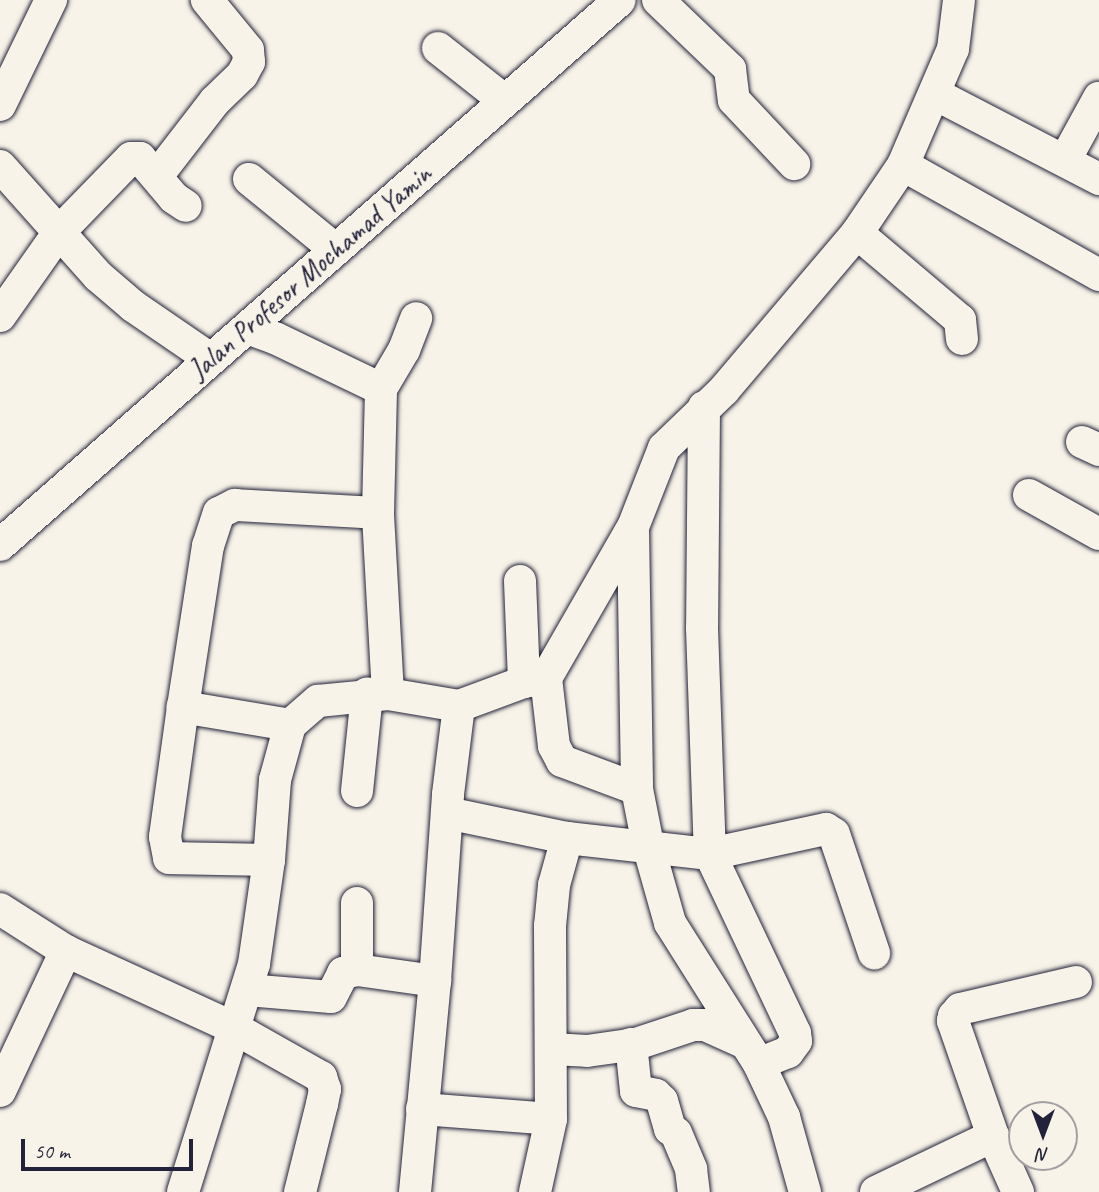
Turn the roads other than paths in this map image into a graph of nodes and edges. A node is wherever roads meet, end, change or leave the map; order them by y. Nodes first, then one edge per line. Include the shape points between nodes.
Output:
1 (51, 0) edge
2 (207, 0) edge
3 (659, 0) edge
4 (959, 0) edge
5 (612, 2) edge
6 (438, 48) dead end
7 (4, 86) edge
8 (935, 94) junction
9 (1099, 98) edge
10 (505, 101) junction
11 (1065, 160) junction
12 (794, 164) dead end
13 (903, 165) junction
14 (0, 166) edge
15 (157, 176) junction
16 (249, 179) dead end
17 (1099, 179) edge
18 (186, 206) dead end
19 (59, 232) junction
20 (857, 233) junction
21 (336, 250) junction
22 (1099, 275) edge
23 (0, 316) edge
24 (416, 318) dead end
25 (247, 328) junction
26 (962, 339) dead end
27 (209, 359) junction
28 (381, 388) junction
29 (704, 407) junction
30 (1029, 495) dead end
31 (378, 513) junction
32 (633, 527) junction
33 (1099, 534) edge
34 (0, 545) edge
35 (520, 581) dead end
36 (535, 680) junction
37 (377, 694) junction
38 (459, 706) junction
39 (183, 707) junction
40 (290, 725) junction
41 (637, 789) junction
42 (357, 791) dead end
43 (447, 813) junction
44 (567, 838) junction
45 (648, 845) junction
46 (710, 854) junction
47 (270, 860) junction
48 (357, 903) dead end
49 (0, 909) edge
50 (66, 951) junction
51 (874, 953) dead end
52 (357, 970) junction
53 (435, 981) junction
54 (1076, 982) dead end
55 (247, 990) junction
56 (234, 1028) junction
57 (631, 1044) junction
58 (551, 1049) junction
59 (751, 1053) junction
60 (0, 1091) edge
61 (422, 1109) junction
62 (551, 1119) junction
63 (993, 1136) junction
64 (877, 1185) edge
65 (183, 1192) edge
66 (300, 1192) edge
67 (415, 1192) edge
68 (535, 1192) edge
69 (694, 1192) edge
70 (805, 1192) edge
71 (1018, 1192) edge

1 - 7 street
2 - 15 street via 248,50 248,62
3 - 12 street via 730,69 734,100
4 - 8 street via 953,49
5 - 10 street, Jalan Profesor Mochamad Yamin
6 - 10 street
8 - 11 street
8 - 13 street
9 - 11 street
10 - 21 street, Jalan Profesor Mochamad Yamin
11 - 17 street
13 - 20 street
13 - 22 street
14 - 19 street
15 - 18 street
15 - 19 street via 140,158 131,158
16 - 21 street
19 - 23 street
19 - 27 street via 98,276 133,306
20 - 26 street via 960,320
20 - 29 street via 724,390
21 - 25 street, Jalan Profesor Mochamad Yamin
24 - 28 street via 404,351
25 - 27 street, Jalan Profesor Mochamad Yamin
25 - 28 street
27 - 34 street, Jalan Profesor Mochamad Yamin
28 - 31 street
29 - 32 street via 664,447
29 - 46 street via 702,628
30 - 33 street
31 - 37 street
31 - 39 street via 235,505 219,513 208,547
32 - 36 street
32 - 41 street
35 - 36 street
36 - 38 street
36 - 41 street via 562,761
37 - 38 street
37 - 40 street via 318,701
37 - 42 street
38 - 43 street
39 - 40 street
39 - 47 street via 165,838 169,858
40 - 47 street via 275,780
41 - 45 street
43 - 44 street
43 - 53 street
44 - 45 street
44 - 58 street via 554,886 550,926
45 - 46 street
45 - 59 street via 670,923
46 - 51 street via 831,831
46 - 59 street via 795,1033 793,1048
47 - 55 street
48 - 52 street
49 - 50 street
50 - 56 street
50 - 60 street
52 - 53 street
52 - 55 street via 343,973 331,996
53 - 61 street
54 - 63 street via 960,1009 954,1016
55 - 56 street
56 - 65 street
56 - 66 street via 324,1082
57 - 58 street via 587,1051
57 - 59 street via 705,1025
57 - 69 street via 636,1091 662,1101 670,1129 691,1169
58 - 62 street
59 - 70 street via 784,1117
61 - 62 street
61 - 67 street
62 - 68 street
63 - 64 street
63 - 71 street

